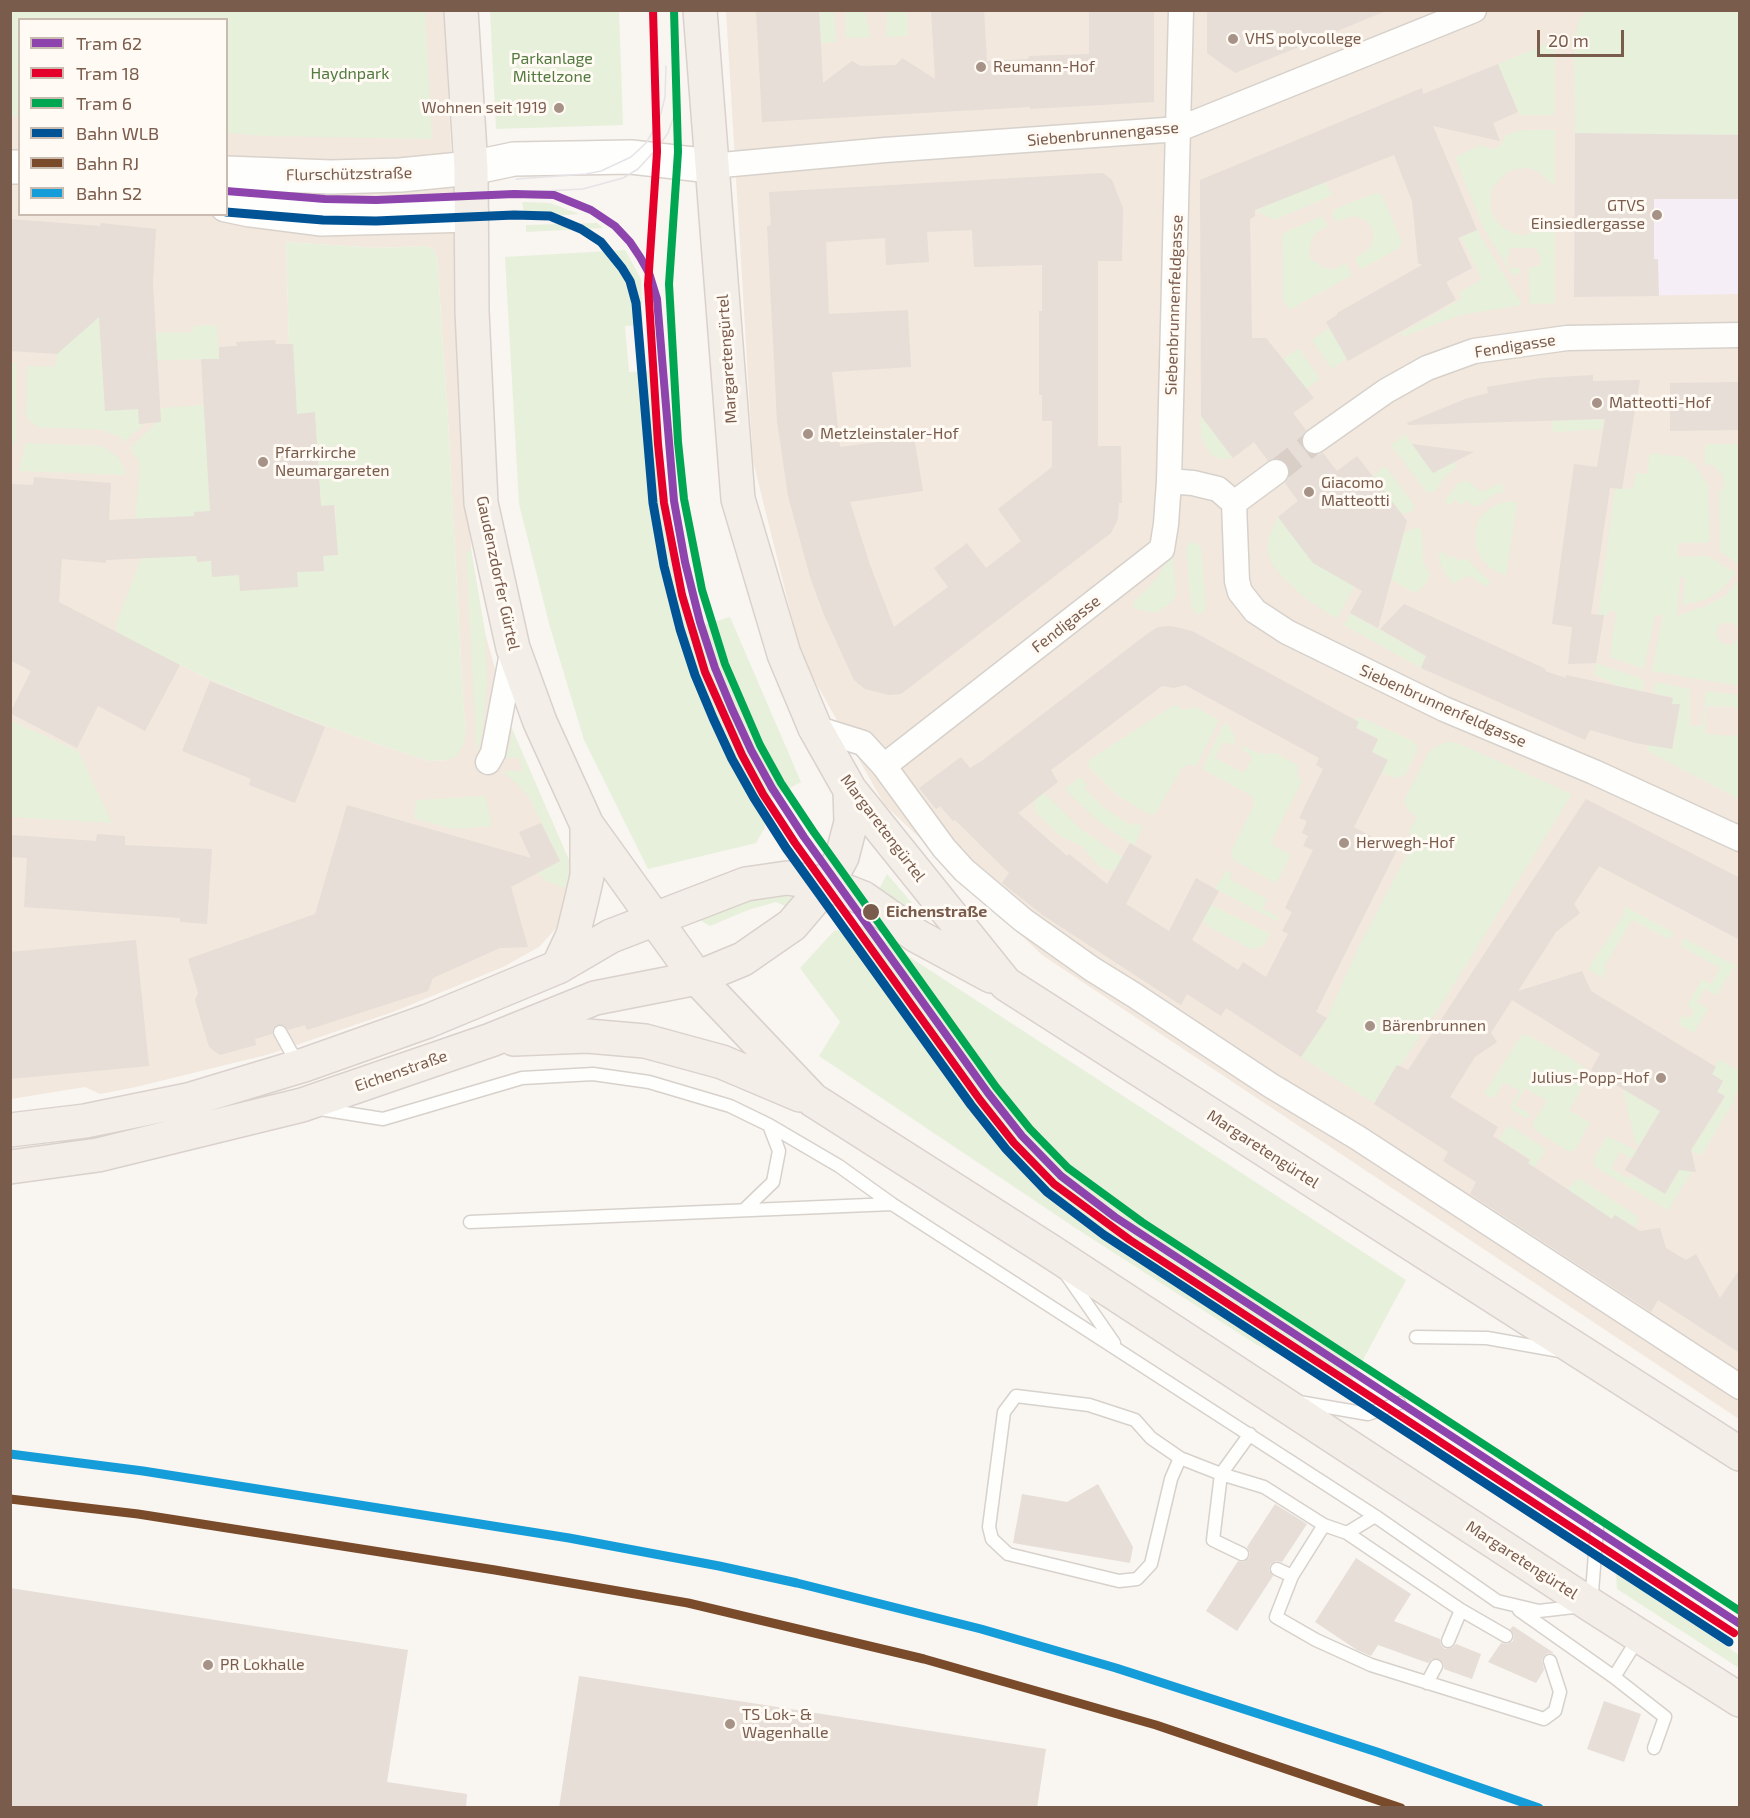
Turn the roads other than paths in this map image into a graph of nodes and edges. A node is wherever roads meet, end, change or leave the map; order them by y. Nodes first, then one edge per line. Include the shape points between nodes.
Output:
1 (461, 10) edge
2 (700, 10) edge
3 (1181, 10) edge
4 (1474, 10) edge
5 (1179, 129) junction
6 (711, 166) junction
7 (471, 168) junction
8 (228, 173) edge
9 (228, 205) edge
10 (472, 216) junction
11 (1740, 335) edge
12 (1315, 441) tunnel mouth
13 (1276, 471) tunnel mouth
14 (1169, 481) junction
15 (1234, 503) junction
16 (513, 648) junction
17 (815, 728) junction
18 (488, 762) dead end
19 (884, 766) junction
20 (850, 790) junction
21 (587, 825) junction
22 (1740, 838) edge
23 (827, 884) junction
24 (653, 919) junction
25 (558, 967) junction
26 (697, 978) junction
27 (1006, 984) junction
28 (280, 1032) dead end
29 (491, 1040) junction
30 (304, 1065) junction
31 (813, 1100) junction
32 (302, 1105) junction
33 (769, 1125) junction
34 (10, 1130) edge
35 (10, 1167) edge
36 (892, 1204) junction
37 (744, 1210) junction
38 (470, 1221) dead end
39 (1050, 1251) junction
40 (1416, 1337) dead end
41 (1118, 1350) junction
42 (1588, 1356) junction
43 (1740, 1387) edge
44 (1274, 1398) junction
45 (1400, 1403) dead end
46 (1250, 1434) junction
47 (1740, 1454) edge
48 (1180, 1458) junction
49 (1221, 1474) junction
50 (1375, 1516) junction
51 (1324, 1525) junction
52 (1597, 1528) dead end
53 (1347, 1533) junction
54 (1242, 1554) dead end
55 (1277, 1569) dead end
56 (1292, 1576) junction
57 (1591, 1605) junction
58 (1516, 1607) junction
59 (1461, 1610) junction
60 (1506, 1636) dead end
61 (1640, 1636) junction
62 (1448, 1641) dead end
63 (1550, 1661) dead end
64 (1436, 1666) dead end
65 (1614, 1677) junction
66 (1427, 1683) junction
67 (1737, 1699) edge
68 (1654, 1748) dead end

1 - 7 main road, Gaudenzdorfer Gürtel
2 - 6 main road, Margaretengürtel
3 - 5 street, Siebenbrunnenfeldgasse
4 - 5 street, Siebenbrunnengasse
5 - 6 street, Siebenbrunnengasse
5 - 14 street, Siebenbrunnenfeldgasse
6 - 7 street, Flurschützstraße via 631,157 514,159
6 - 17 main road, Margaretengürtel via 738,499 784,654
7 - 8 street, Flurschützstraße via 331,177
7 - 10 main road, Gaudenzdorfer Gürtel
9 - 10 street via 320,219
10 - 16 main road, Gaudenzdorfer Gürtel via 481,503
11 - 12 street, Fendigasse via 1567,338 1474,351 1427,368 1396,385
13 - 15 street
14 - 15 street via 1218,489
14 - 19 street, Fendigasse via 1162,549
15 - 22 street, Siebenbrunnenfeldgasse via 1240,592 1255,611 1287,632 1444,709
16 - 18 street
16 - 21 main road, Gaudenzdorfer Gürtel via 540,722
17 - 19 street via 863,743
17 - 20 main road, Margaretengürtel
19 - 43 street via 944,848 1023,921
20 - 23 main road, Eichenstraße via 852,822 842,857
20 - 27 main road, Margaretengürtel
21 - 24 main road, Gaudenzdorfer Gürtel
21 - 25 main road via 582,898 573,935
23 - 24 main road via 788,878 746,884
23 - 26 main road, Eichenstraße via 792,925 743,959
23 - 27 main road via 863,898 917,936
24 - 25 main road via 611,936
24 - 26 main road, Gaudenzdorfer Gürtel
25 - 30 main road via 428,1021
26 - 29 main road, Eichenstraße via 595,998
26 - 31 main road, Margaretengürtel
27 - 42 main road, Margaretengürtel
28 - 30 lane
29 - 31 main road via 587,1036 645,1041 722,1062
29 - 32 main road, Eichenstraße
30 - 34 main road via 188,1100 85,1121
31 - 39 main road, Margaretengürtel
32 - 33 lane via 383,1119 522,1078 593,1074 649,1082 730,1106
32 - 35 main road, Eichenstraße via 98,1155
33 - 36 lane
33 - 37 lane via 779,1151 773,1182
36 - 37 lane
36 - 41 lane
37 - 38 lane
39 - 41 lane
39 - 44 main road, Margaretengürtel
40 - 42 lane via 1487,1338
41 - 46 lane
42 - 47 main road, Margaretengürtel
44 - 45 lane via 1368,1414
44 - 57 main road, Margaretengürtel
46 - 49 lane
46 - 50 lane
48 - 48 lane via 1135,1420 1089,1405 1016,1396 1004,1412 989,1527 992,1539 1008,1554 1119,1581 1137,1579 1150,1564
48 - 49 lane
49 - 51 lane via 1264,1486
49 - 54 lane via 1213,1539
50 - 53 lane
50 - 58 lane via 1492,1598
51 - 53 lane
51 - 56 lane
52 - 57 lane
53 - 59 lane
55 - 56 lane
56 - 66 lane via 1276,1617 1371,1665
57 - 58 lane via 1539,1611
57 - 61 main road, Margaretengürtel
58 - 65 lane
59 - 60 lane
59 - 62 lane
61 - 65 lane
61 - 67 main road, Margaretengürtel
63 - 66 lane via 1560,1692 1555,1711 1545,1719
64 - 66 lane
65 - 68 lane via 1665,1717

